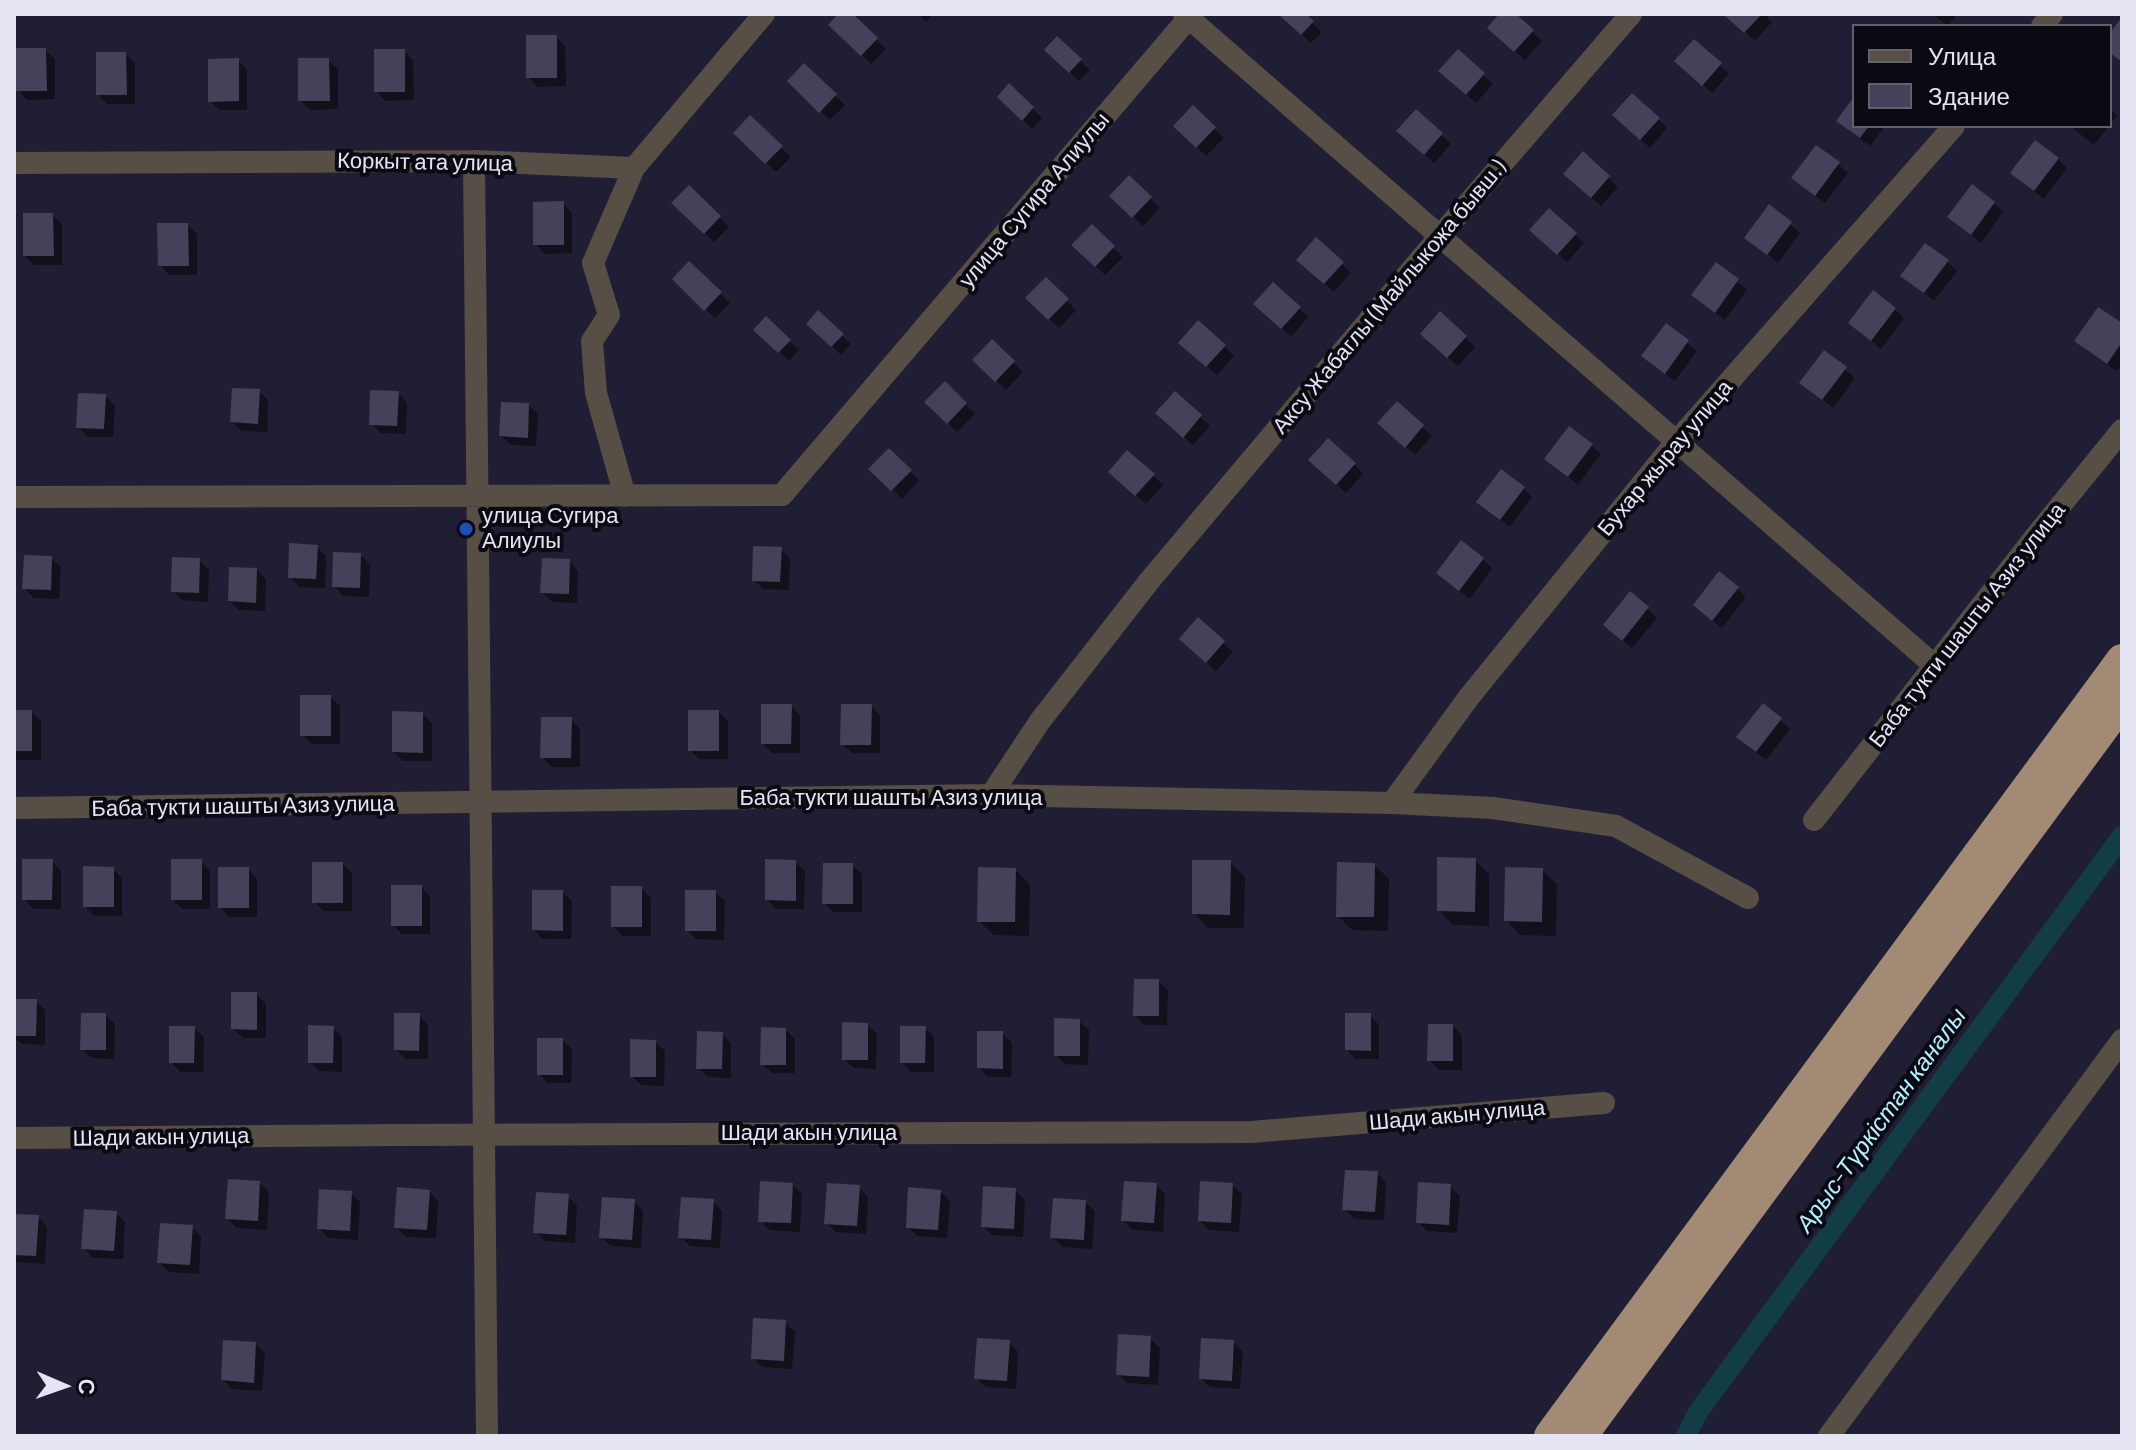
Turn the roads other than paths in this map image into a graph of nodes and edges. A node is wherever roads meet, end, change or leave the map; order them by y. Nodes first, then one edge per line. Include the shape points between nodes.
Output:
1 (764, 14) edge
2 (1631, 14) edge
3 (1188, 15) edge
4 (1952, 128) edge
5 (474, 161) junction
6 (14, 163) edge
7 (634, 168) junction
8 (1440, 236) junction
9 (2122, 430) edge
10 (1676, 442) junction
11 (478, 496) junction
12 (625, 496) junction
13 (14, 497) edge
14 (2122, 660) edge
15 (1935, 666) junction
16 (2122, 702) edge
17 (991, 795) junction
18 (481, 803) junction
19 (1392, 803) junction
20 (14, 808) edge
21 (1814, 820) dead end
22 (1748, 898) dead end
23 (2122, 1040) edge
24 (1604, 1103) dead end
25 (484, 1134) junction
26 (14, 1138) edge
27 (487, 1436) edge
28 (1550, 1436) edge
29 (1581, 1436) edge
30 (1829, 1436) edge

1 - 7 street
2 - 8 street, Аксу Жабаглы (Майлыкожа бывш.)
3 - 8 street
3 - 12 street, улица Сугира Алиулы via 782,495
4 - 10 street, Бухар жырау улица
5 - 6 street, Коркыт ата улица
5 - 7 street, Коркыт ата улица
5 - 11 street
7 - 12 street via 593,263 609,315 592,341 596,393
8 - 10 street
8 - 17 street, Аксу Жабаглы (Майлыкожа бывш.) via 1150,580 1040,721
9 - 15 street, Баба тукти шашты Азиз улица
10 - 15 street
10 - 19 street, Бухар жырау улица via 1469,697
11 - 12 street, улица Сугира Алиулы
11 - 13 street, улица Сугира Алиулы
11 - 18 street
14 - 28 highway
15 - 21 street, Баба тукти шашты Азиз улица
16 - 29 highway
17 - 18 street, Баба тукти шашты Азиз улица
17 - 19 street, Баба тукти шашты Азиз улица
18 - 20 street, Баба тукти шашты Азиз улица
18 - 25 street
19 - 22 street, Баба тукти шашты Азиз улица via 1493,808 1616,826
23 - 30 street
24 - 25 street, Шади акын улица via 1251,1132
25 - 26 street, Шади акын улица
25 - 27 street

